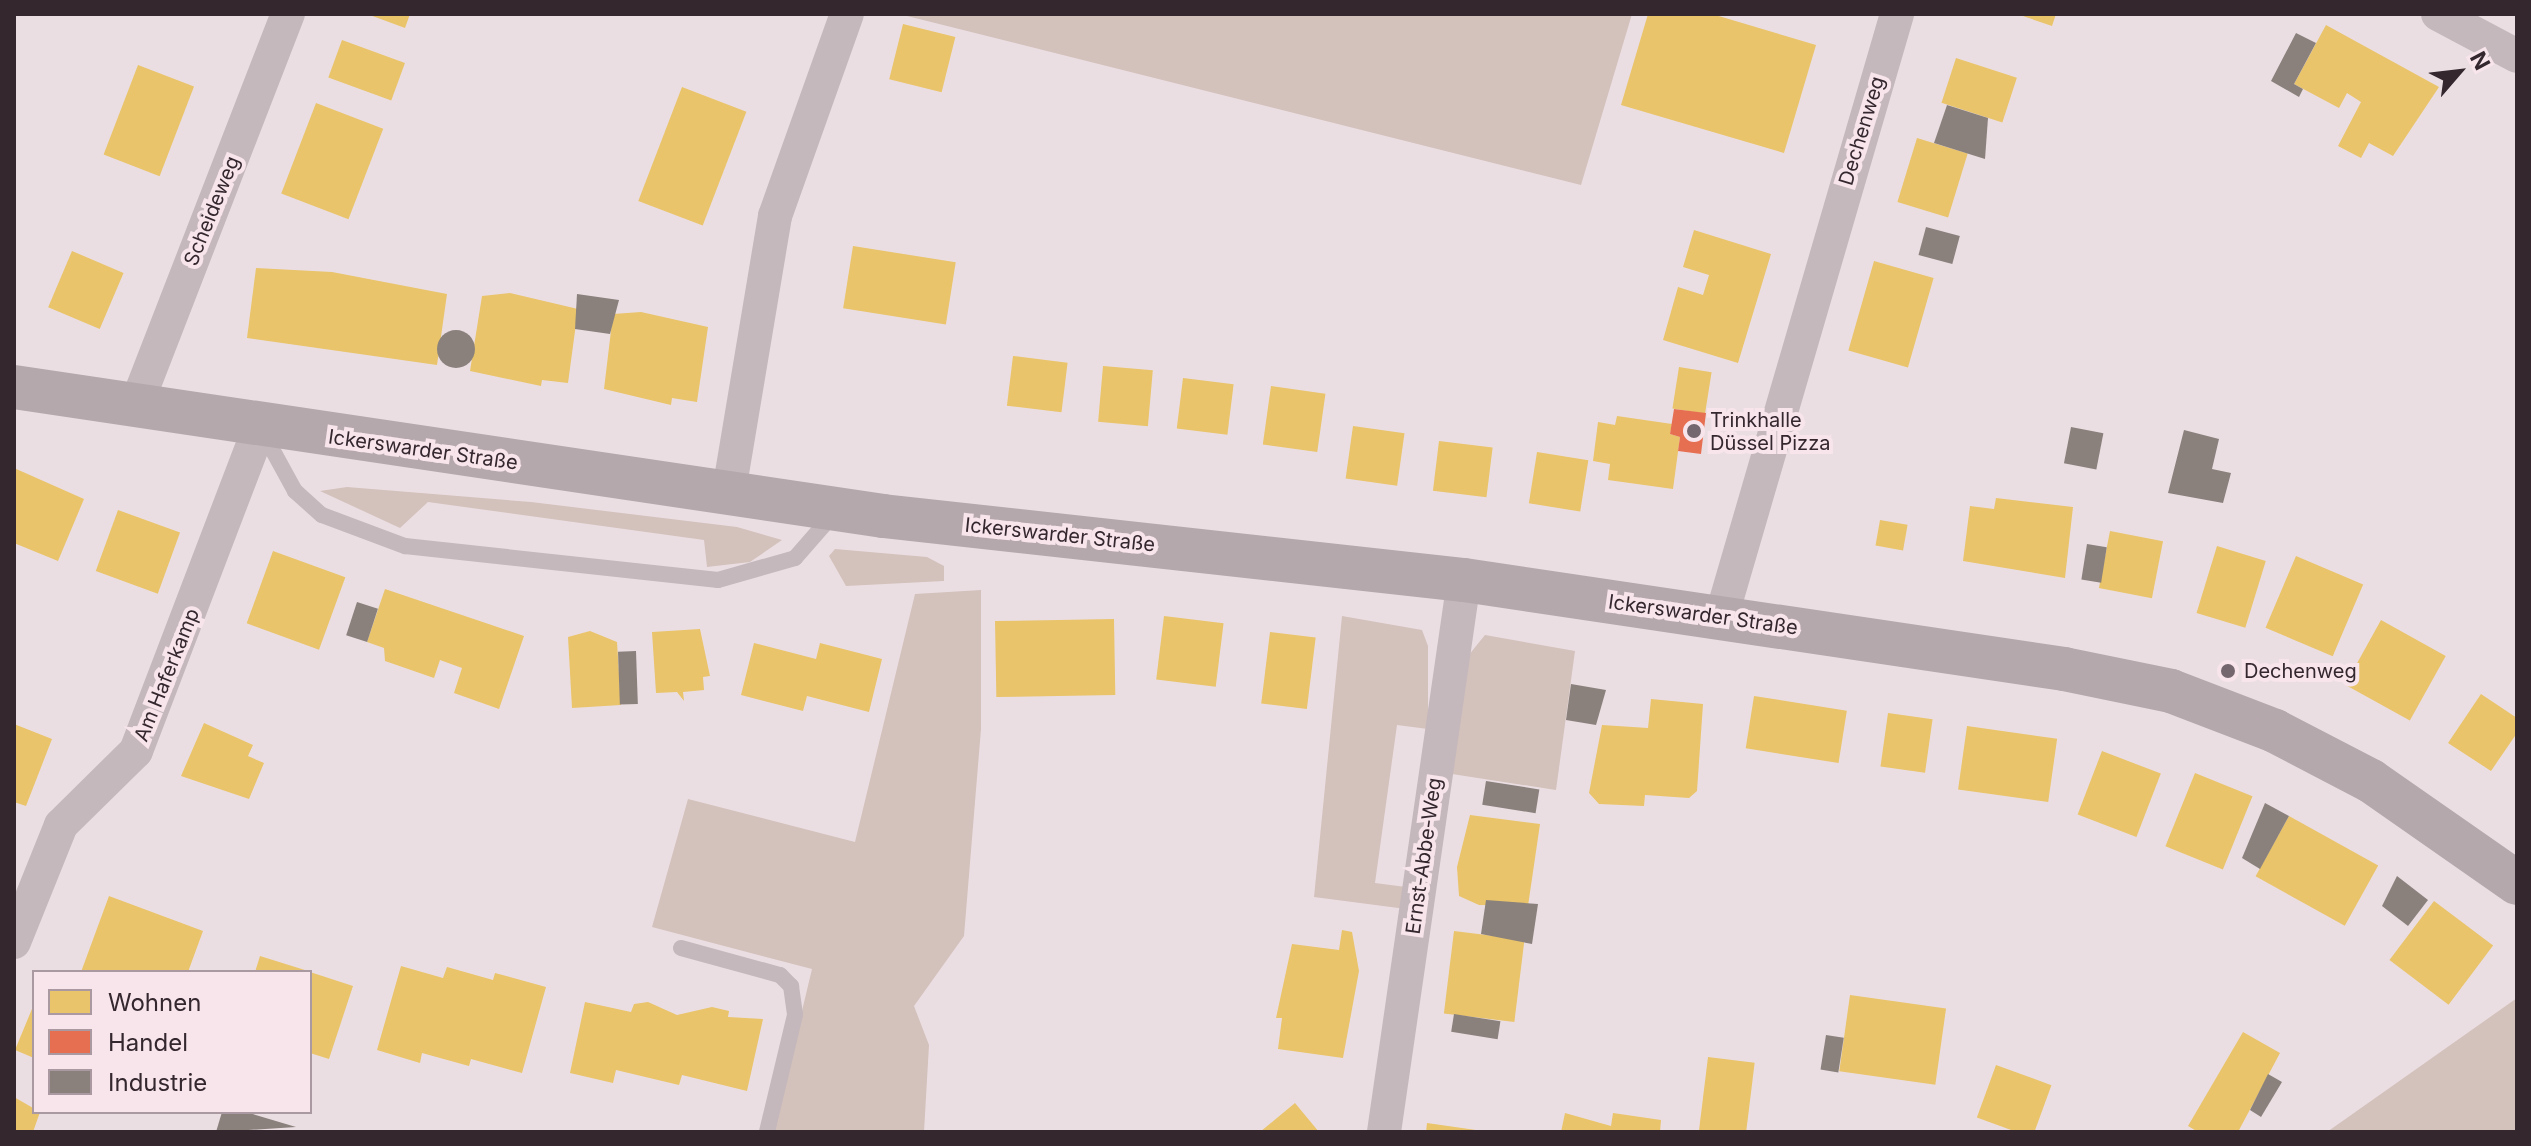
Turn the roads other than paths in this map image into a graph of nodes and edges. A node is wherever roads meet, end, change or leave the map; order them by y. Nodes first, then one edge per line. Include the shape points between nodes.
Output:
1 (288, 14) edge
2 (847, 14) edge
3 (1897, 14) edge
4 (2438, 14) edge
5 (2517, 56) edge
6 (14, 387) edge
7 (135, 408) junction
8 (260, 427) junction
9 (729, 491) junction
10 (838, 509) junction
11 (1464, 580) junction
12 (1721, 618) junction
13 (2517, 883) edge
14 (14, 942) edge
15 (681, 948) dead end
16 (767, 1132) edge
17 (1384, 1132) edge

1 - 7 street, Scheideweg
2 - 9 street via 775,216
3 - 12 street, Dechenweg
4 - 5 street
6 - 7 main road, Ickerswarder Straße
7 - 8 main road, Ickerswarder Straße
8 - 9 main road, Ickerswarder Straße
8 - 10 lane via 280,469 322,515 405,546 718,580 795,558
8 - 14 street, Am Haferkamp via 136,751 61,825
9 - 10 main road, Ickerswarder Straße
10 - 11 main road, Ickerswarder Straße
11 - 12 main road, Ickerswarder Straße
11 - 17 street, Ernst-Abbe-Weg
12 - 13 main road, Ickerswarder Straße via 2171,691 2275,731 2371,781
15 - 16 lane via 780,975 791,986 795,1015

